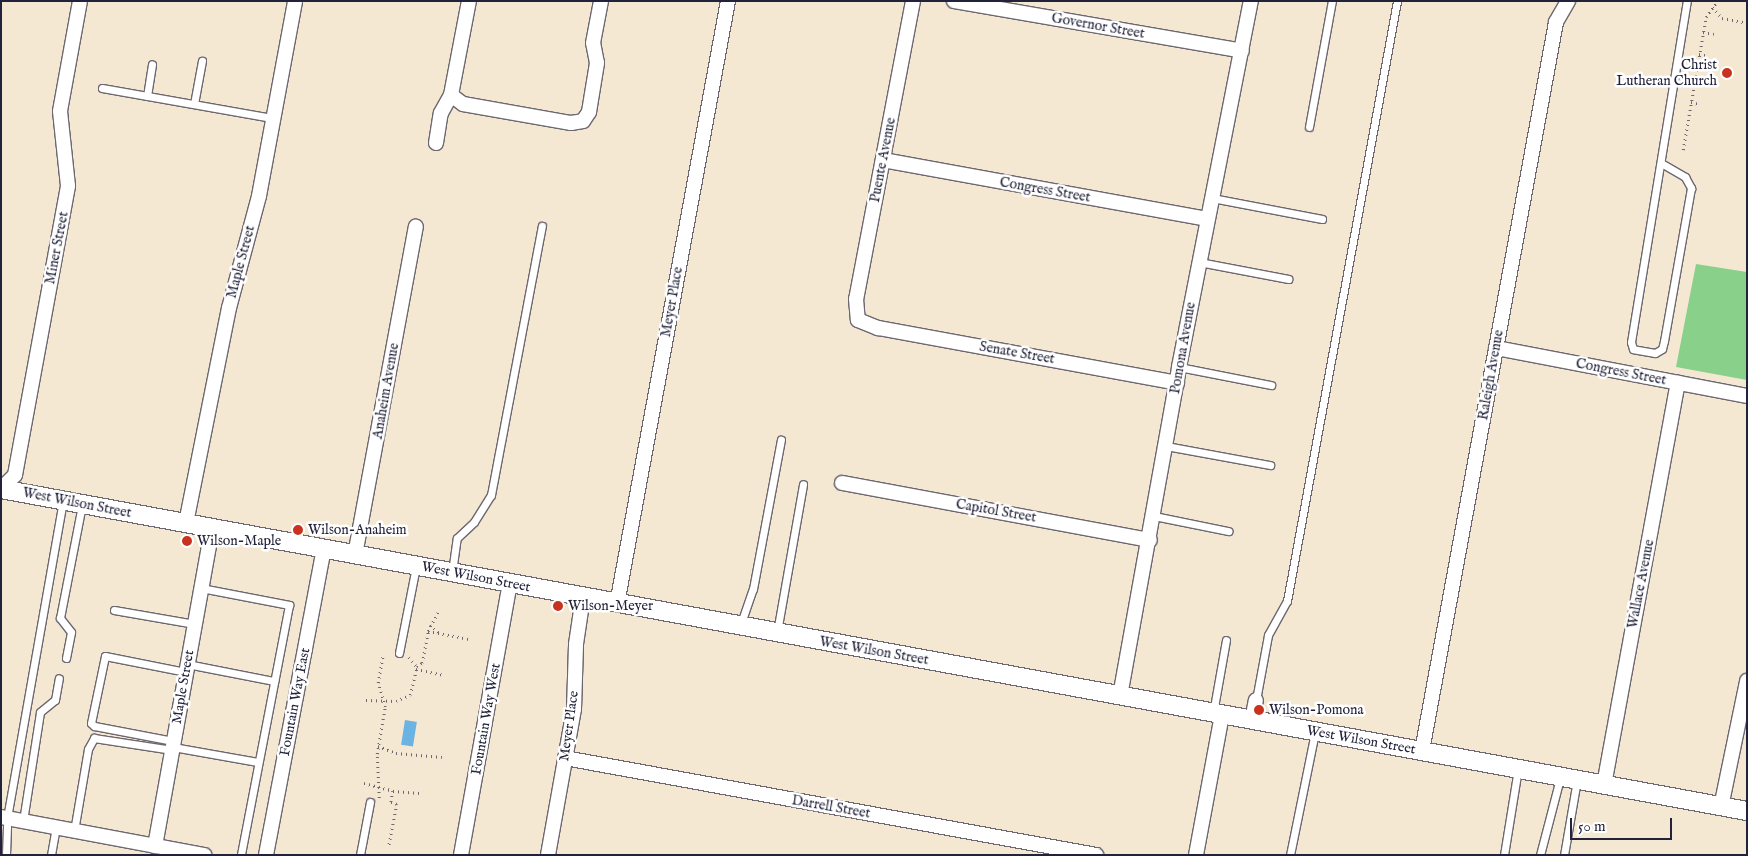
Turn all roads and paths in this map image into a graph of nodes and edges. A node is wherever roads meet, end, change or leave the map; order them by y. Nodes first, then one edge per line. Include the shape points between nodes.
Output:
1 (80, 1) edge
2 (295, 1) edge
3 (469, 1) edge
4 (601, 1) edge
5 (728, 1) edge
6 (913, 1) edge
7 (954, 1) edge
8 (1251, 1) edge
9 (1332, 1) edge
10 (1397, 1) edge
11 (1568, 1) edge
12 (1687, 1) edge
13 (1717, 1) edge
14 (1713, 6) junction
15 (1747, 23) edge
16 (1704, 32) junction
17 (1714, 34) dead end
18 (1242, 51) junction
19 (1699, 54) junction
20 (1709, 56) dead end
21 (202, 61) dead end
22 (152, 64) dead end
23 (102, 88) dead end
24 (451, 95) junction
25 (146, 96) junction
26 (1691, 102) junction
27 (194, 104) junction
28 (1699, 104) dead end
29 (273, 118) junction
30 (1309, 127) dead end
31 (436, 143) dead end
32 (1682, 150) dead end
33 (883, 160) junction
34 (1661, 163) junction
35 (1212, 198) junction
36 (1207, 219) junction
37 (1322, 219) dead end
38 (542, 226) dead end
39 (416, 227) dead end
40 (1199, 262) junction
41 (1288, 279) dead end
42 (858, 320) joint
43 (1496, 348) junction
44 (1179, 367) junction
45 (1176, 383) junction
46 (1678, 383) junction
47 (1272, 385) dead end
48 (1747, 396) edge
49 (781, 440) dead end
50 (1166, 446) junction
51 (1270, 465) dead end
52 (842, 483) dead end
53 (803, 484) dead end
54 (1, 489) edge
55 (63, 501) junction
56 (82, 504) junction
57 (1154, 516) junction
58 (186, 524) junction
59 (212, 528) junction
60 (1228, 531) dead end
61 (1150, 540) junction
62 (324, 549) junction
63 (355, 555) junction
64 (416, 566) junction
65 (452, 573) junction
66 (510, 584) junction
67 (201, 588) junction
68 (583, 597) junction
69 (617, 604) junction
70 (114, 610) dead end
71 (438, 612) dead end
72 (195, 624) junction
73 (430, 625) junction
74 (739, 626) junction
75 (428, 631) junction
76 (438, 632) junction
77 (777, 633) junction
78 (469, 639) dead end
79 (1226, 640) dead end
80 (399, 653) dead end
81 (383, 654) dead end
82 (410, 657) dead end
83 (66, 658) dead end
84 (187, 668) junction
85 (416, 668) junction
86 (444, 675) dead end
87 (60, 678) dead end
88 (274, 681) junction
89 (1747, 681) edge
90 (1120, 696) junction
91 (366, 700) dead end
92 (384, 700) junction
93 (1256, 700) joint
94 (1218, 714) junction
95 (1252, 720) junction
96 (1315, 732) junction
97 (173, 746) junction
98 (378, 746) junction
99 (1422, 751) junction
100 (442, 757) dead end
101 (565, 758) junction
102 (258, 762) junction
103 (1518, 769) junction
104 (1560, 776) junction
105 (1578, 780) junction
106 (364, 783) dead end
107 (1604, 785) junction
108 (379, 788) junction
109 (394, 791) junction
110 (420, 793) dead end
111 (370, 802) dead end
112 (380, 802) dead end
113 (1722, 807) junction
114 (1747, 811) edge
115 (4, 818) edge
116 (23, 822) junction
117 (56, 827) junction
118 (74, 831) junction
119 (155, 846) junction
120 (389, 846) dead end
121 (6, 855) edge
122 (51, 855) edge
123 (204, 855) edge
124 (240, 855) edge
125 (266, 855) edge
126 (360, 855) edge
127 (461, 855) edge
128 (548, 855) edge
129 (1096, 855) edge
130 (1196, 855) edge
131 (1290, 855) edge
132 (1504, 855) edge
133 (1540, 855) edge
134 (1564, 855) edge

1 - 54 street, Miner Street via 60,110 68,186 14,476
2 - 29 street, Maple Street
3 - 24 street
4 - 24 street via 593,43 597,63 589,112 583,121 570,123 463,104
5 - 69 street, Meyer Place
6 - 33 street, Puente Avenue
7 - 18 street, Governor Street
8 - 18 street, Pomona Avenue
9 - 30 lane
10 - 93 lane via 1287,601 1268,635
11 - 43 street, Raleigh Avenue via 1556,22
12 - 34 lane
13 - 14 path
14 - 15 path via 1722,18
14 - 16 path via 1706,17
16 - 17 path
16 - 19 path
18 - 35 street, Pomona Avenue
19 - 20 path
19 - 26 path
21 - 27 lane
22 - 25 lane
23 - 25 lane
24 - 31 street via 441,113
25 - 27 lane
26 - 28 path
26 - 32 path
27 - 29 lane
29 - 58 street, Maple Street via 259,196 229,308
33 - 36 street, Congress Street
33 - 42 street, Puente Avenue via 856,299
34 - 34 lane via 1630,342 1633,349 1655,353 1662,349 1664,341 1691,188 1685,177
35 - 36 street, Pomona Avenue
35 - 37 lane
36 - 40 street, Pomona Avenue
38 - 65 lane via 491,495 474,522 457,538
39 - 63 street, Anaheim Avenue
40 - 41 lane
40 - 44 street, Pomona Avenue
42 - 45 street, Senate Street via 878,328
43 - 46 street, Congress Street
43 - 99 street, Raleigh Avenue
44 - 45 street, Pomona Avenue
44 - 47 lane
45 - 50 street, Pomona Avenue
46 - 48 street, Congress Street
46 - 107 street, Wallace Avenue
49 - 74 lane via 753,589
50 - 51 lane
50 - 57 street, Pomona Avenue
52 - 61 street, Capitol Street
53 - 77 lane
54 - 55 street, West Wilson Street
55 - 56 street, West Wilson Street
55 - 115 lane
56 - 58 street, West Wilson Street
56 - 83 lane via 60,618 71,632
57 - 60 lane
57 - 61 street, Pomona Avenue
58 - 59 street, West Wilson Street
59 - 62 street, West Wilson Street
59 - 67 street, Maple Street
61 - 90 street, Pomona Avenue
62 - 63 street, West Wilson Street
62 - 125 street, Fountain Way East
63 - 64 street, West Wilson Street
64 - 65 street, West Wilson Street
64 - 80 lane
65 - 66 street, West Wilson Street
66 - 68 street, West Wilson Street
66 - 127 street, Fountain Way West
67 - 72 street, Maple Street
67 - 88 lane via 288,605
68 - 69 street, West Wilson Street
68 - 101 street, Meyer Place via 576,644 574,709
69 - 74 street, West Wilson Street
70 - 72 lane
71 - 73 path
72 - 84 street, Maple Street
73 - 75 path
73 - 76 path
74 - 77 street, West Wilson Street
75 - 76 path
75 - 85 path via 422,663
76 - 78 path
77 - 90 street, West Wilson Street
79 - 94 lane
81 - 92 path via 378,683
82 - 85 path
84 - 88 lane
84 - 97 street, Maple Street
84 - 97 lane via 105,656 91,723
85 - 86 path
85 - 92 path via 410,695 404,700
87 - 116 lane via 55,700 40,712
88 - 102 lane
89 - 113 street
90 - 94 street, West Wilson Street
91 - 92 path
92 - 98 path
93 - 95 street
94 - 95 street, West Wilson Street
94 - 130 street
95 - 96 street, West Wilson Street
96 - 99 street, West Wilson Street
96 - 131 lane
97 - 102 lane
97 - 118 lane via 94,738 88,750
97 - 119 street, Maple Street
98 - 100 path via 396,753
98 - 108 path
99 - 103 street, West Wilson Street
101 - 128 street, Meyer Place
101 - 129 street, Darrell Street
102 - 124 lane
103 - 104 street, West Wilson Street
103 - 132 lane
104 - 105 street, West Wilson Street
104 - 133 lane
105 - 107 street, West Wilson Street
105 - 134 lane
106 - 108 path
107 - 113 street, West Wilson Street
108 - 109 path
108 - 112 path
109 - 110 path
109 - 120 path via 392,802 397,804
111 - 126 lane
113 - 114 street, West Wilson Street
115 - 116 street
115 - 121 lane
116 - 117 street
117 - 118 street
117 - 122 lane
118 - 119 street
119 - 123 street

